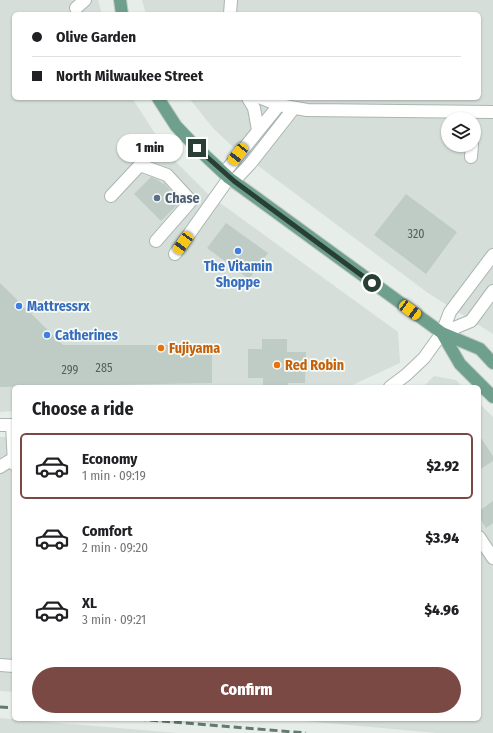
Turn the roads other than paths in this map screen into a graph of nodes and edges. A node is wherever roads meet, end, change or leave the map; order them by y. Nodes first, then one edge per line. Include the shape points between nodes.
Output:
1 (120, 0) edge
2 (231, 0) edge
3 (122, 12) edge
4 (230, 12) edge
5 (159, 100) edge
6 (249, 100) edge
7 (266, 100) edge
8 (279, 105) junction
9 (294, 108) junction
10 (493, 112) edge
11 (441, 114) edge
12 (481, 114) edge
13 (258, 130) junction
14 (229, 177) junction
15 (111, 196) dead end
16 (156, 241) dead end
17 (175, 254) dead end
18 (493, 255) edge
19 (493, 291) edge
20 (442, 333) junction
21 (493, 363) edge
22 (393, 385) edge
23 (493, 397) edge
24 (9, 425) edge
25 (12, 445) edge
26 (12, 459) edge
27 (0, 467) edge
28 (481, 540) edge
29 (493, 558) edge
30 (0, 665) edge
31 (12, 666) edge

1 - 3 main road
2 - 4 street
5 - 14 main road via 176,126
6 - 13 street via 254,108
7 - 8 street
8 - 9 street
8 - 13 street
9 - 11 street
9 - 14 street via 250,164
10 - 12 street
13 - 14 street
14 - 17 street
14 - 20 main road
15 - 16 street via 140,165 167,175 191,201
18 - 20 street via 450,312
19 - 20 street via 471,321
20 - 21 main road via 480,349
20 - 22 street via 424,358
20 - 23 main road via 460,364
24 - 25 street
26 - 27 street
28 - 29 street
30 - 31 street

